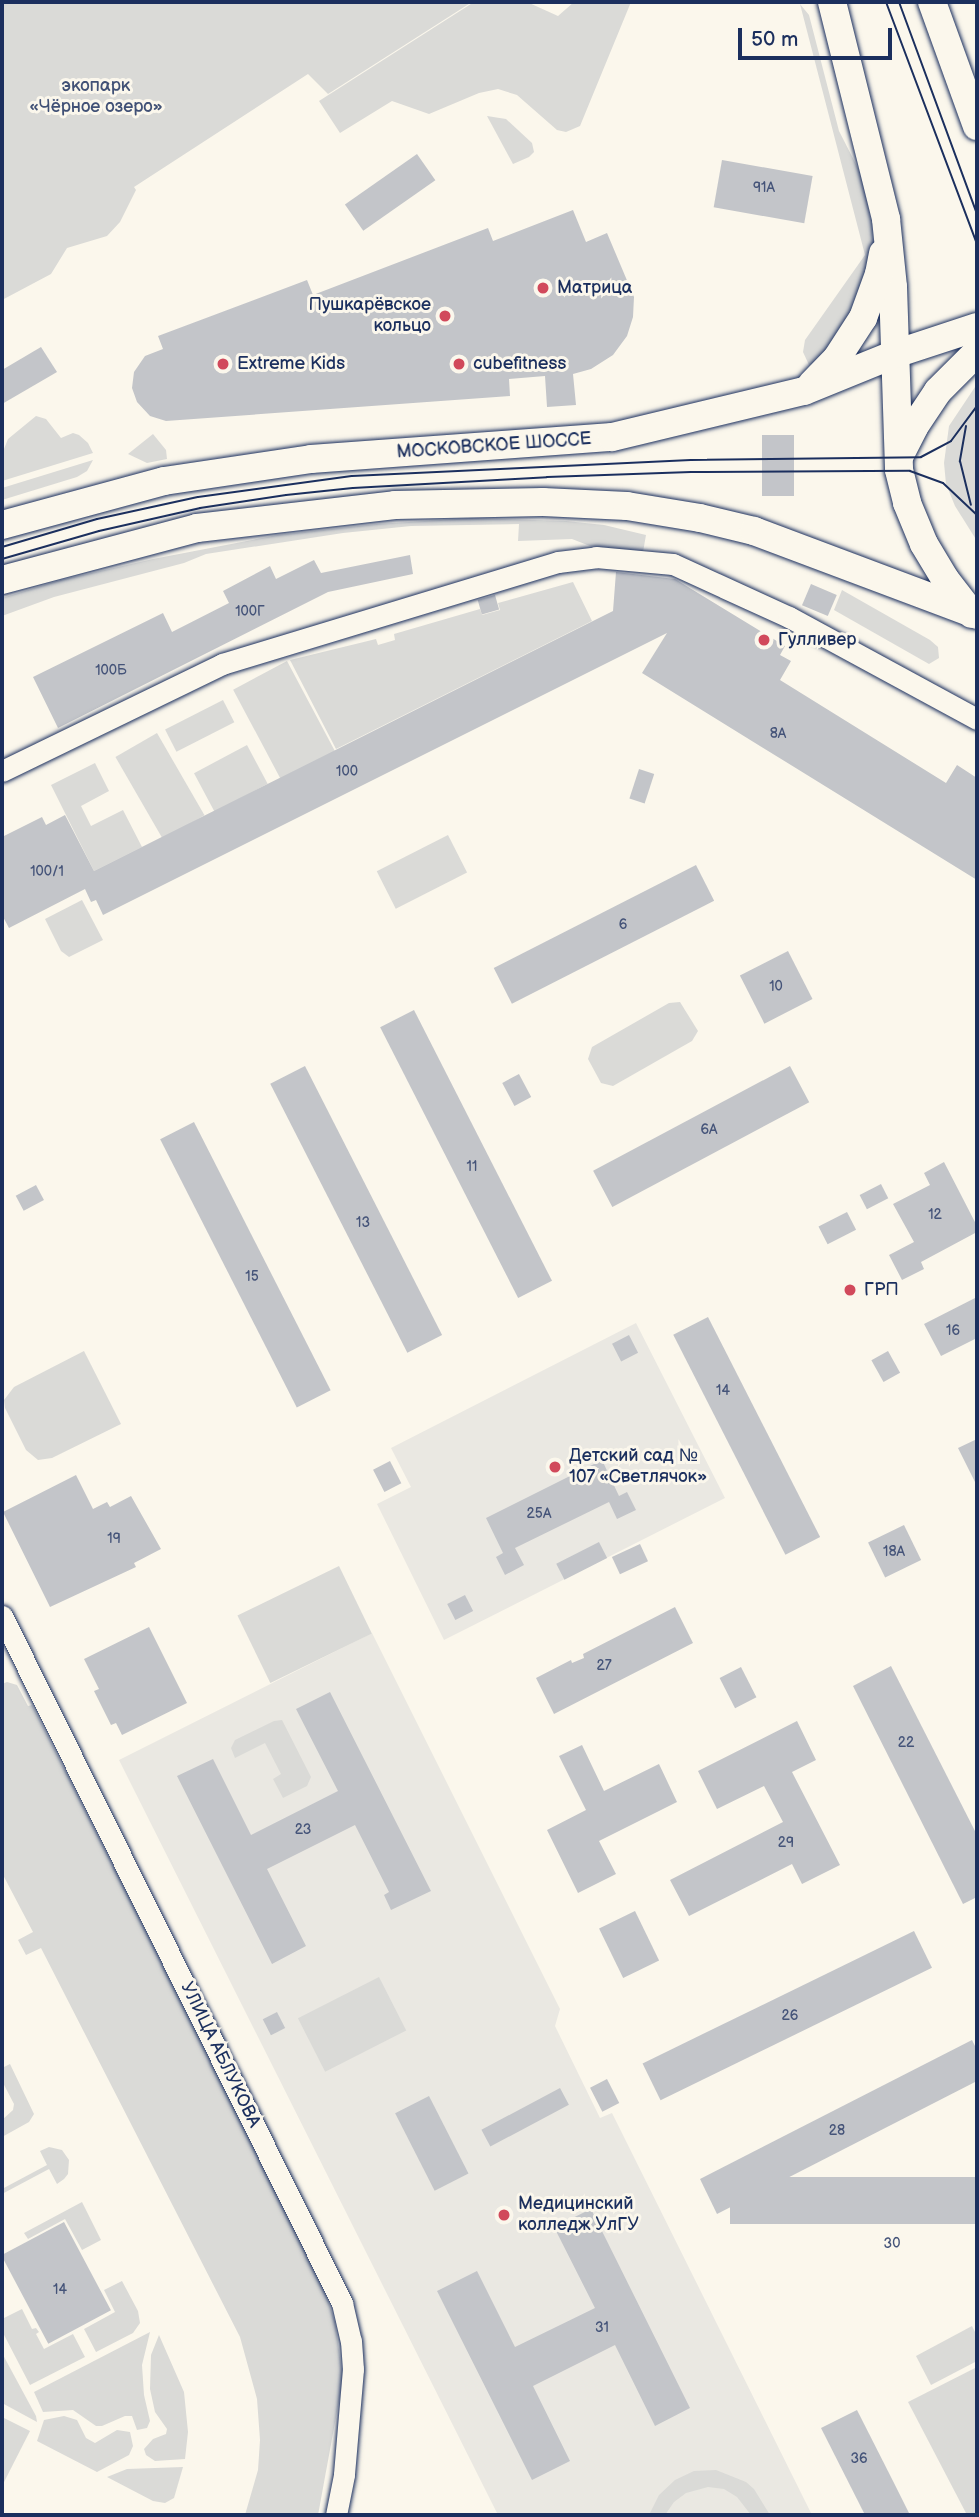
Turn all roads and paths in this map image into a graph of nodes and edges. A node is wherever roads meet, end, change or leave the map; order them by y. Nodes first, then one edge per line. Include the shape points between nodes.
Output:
1 (832, 2) edge
2 (932, 2) edge
3 (977, 126) edge
4 (886, 219) junction
5 (977, 327) edge
6 (977, 352) edge
7 (895, 354) junction
8 (804, 391) junction
9 (898, 459) junction
10 (2, 524) edge
11 (2, 580) edge
12 (975, 615) edge
13 (977, 719) edge
14 (2, 771) edge
15 (2, 1616) edge
16 (336, 2515) edge

1 - 4 main road
2 - 3 main road
4 - 7 main road
4 - 8 main road via 879,274 863,318 837,358
5 - 7 main road, МОСКОВСКОЕ ШОССЕ
6 - 9 main road via 931,400
7 - 8 main road, МОСКОВСКОЕ ШОССЕ
7 - 9 main road
8 - 10 main road, МОСКОВСКОЕ ШОССЕ via 612,437 311,459 164,481
9 - 12 main road via 906,503 924,544
11 - 12 main road via 80,556 210,526 395,505 543,502 627,506 754,531
13 - 14 street via 789,617 673,564 596,557 558,562 222,664
15 - 16 street, УЛИЦА АБЛУКОВА via 342,2303 353,2370

